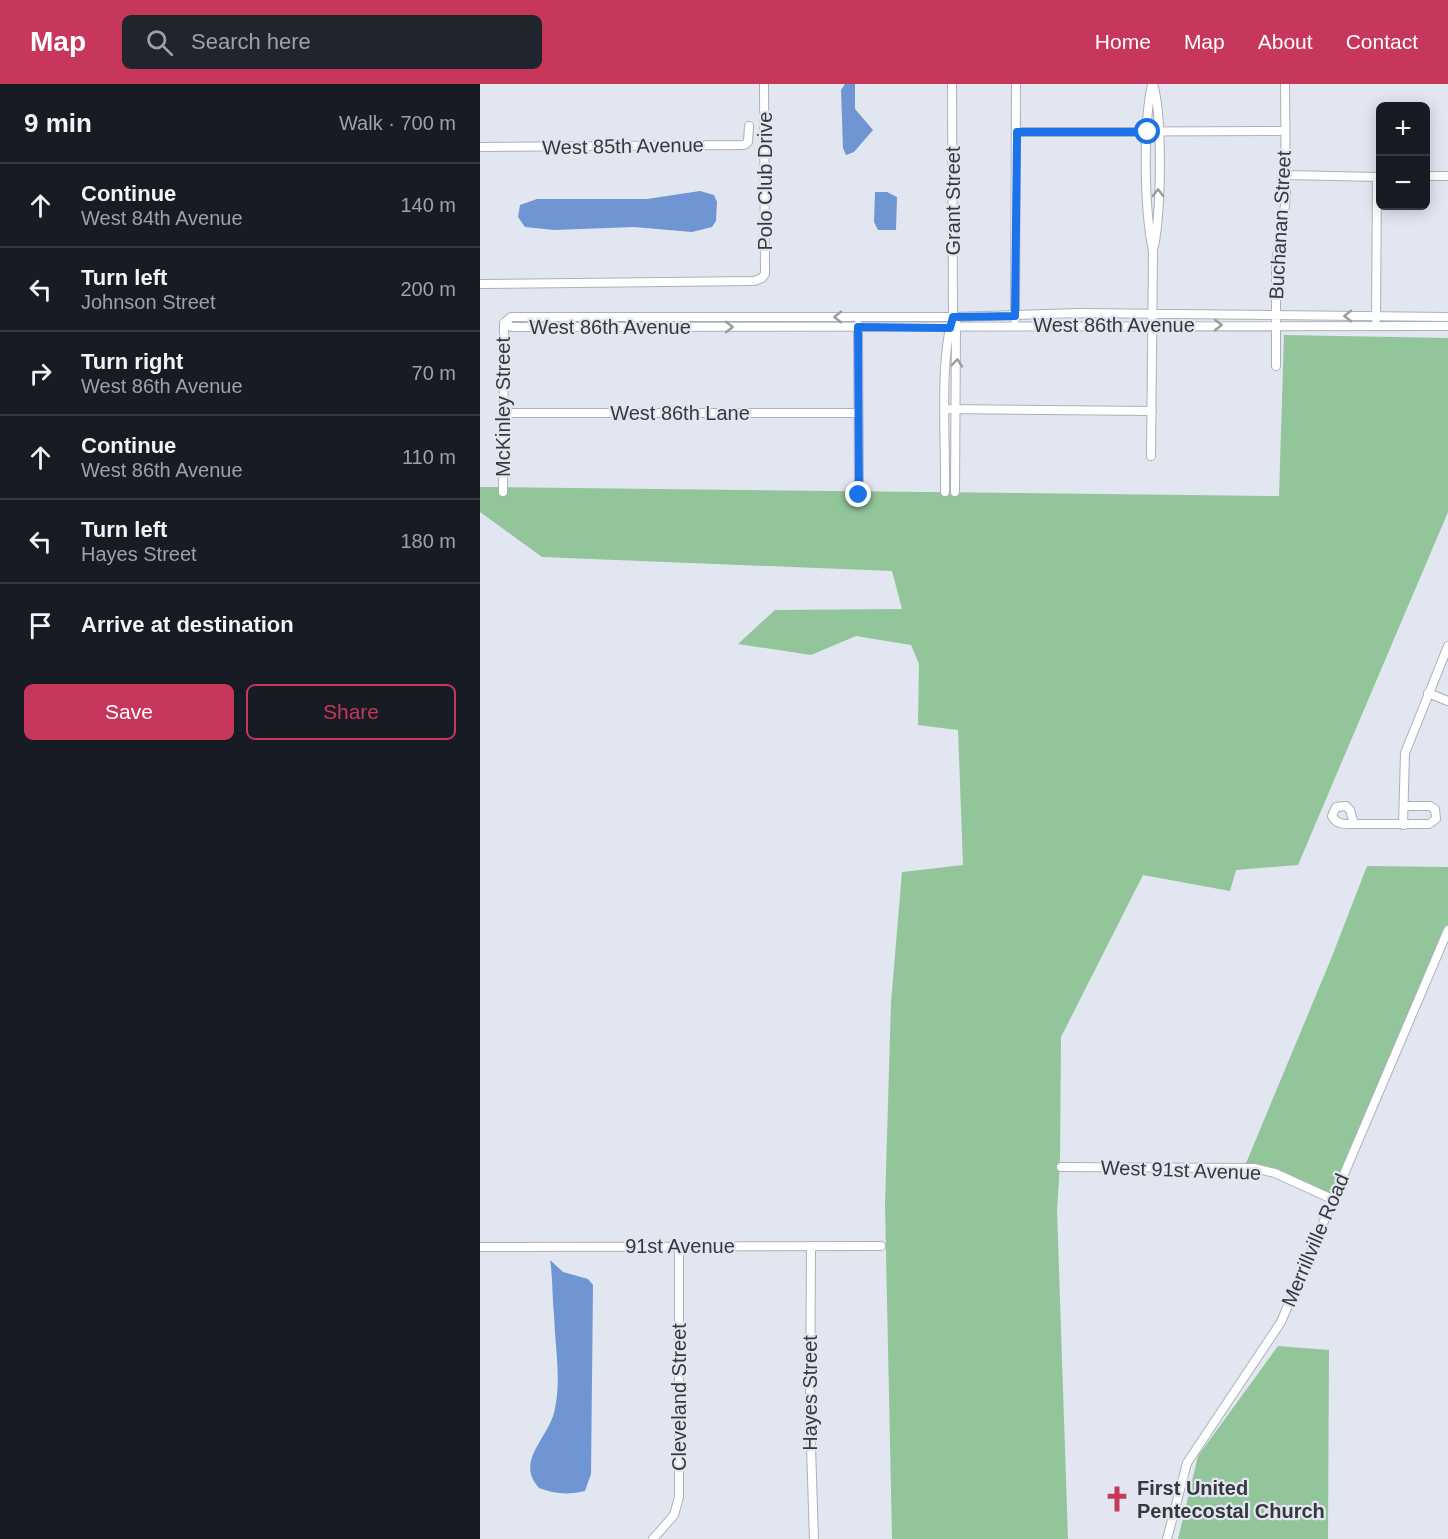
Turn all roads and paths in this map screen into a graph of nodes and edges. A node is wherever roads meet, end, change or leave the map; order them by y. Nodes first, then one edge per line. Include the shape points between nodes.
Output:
1 (764, 84) edge
2 (952, 84) edge
3 (1016, 84) edge
4 (1153, 84) edge
5 (1285, 84) edge
6 (749, 126) dead end
7 (1285, 131) junction
8 (1017, 132) junction
9 (1148, 132) junction
10 (1158, 132) junction
11 (480, 147) edge
12 (1285, 175) junction
13 (1430, 176) edge
14 (1448, 176) edge
15 (1376, 177) edge
16 (1378, 210) edge
17 (1153, 251) junction
18 (480, 284) edge
19 (1152, 314) junction
20 (1015, 316) junction
21 (1275, 316) junction
22 (1376, 316) junction
23 (858, 317) junction
24 (953, 317) junction
25 (1448, 317) edge
26 (504, 323) junction
27 (1015, 325) junction
28 (1152, 325) junction
29 (1276, 325) junction
30 (1376, 326) junction
31 (1448, 326) edge
32 (858, 327) junction
33 (953, 328) junction
34 (1276, 366) dead end
35 (946, 409) junction
36 (956, 410) junction
37 (1152, 411) junction
38 (503, 413) junction
39 (858, 413) junction
40 (1151, 456) dead end
41 (503, 492) dead end
42 (945, 492) dead end
43 (955, 492) dead end
44 (859, 495) dead end
45 (1448, 646) edge
46 (1428, 693) junction
47 (1448, 701) edge
48 (1404, 806) junction
49 (1354, 824) dead end
50 (1403, 825) junction
51 (1448, 930) edge
52 (1061, 1167) dead end
53 (1332, 1199) junction
54 (678, 1246) junction
55 (811, 1246) junction
56 (880, 1246) dead end
57 (480, 1247) edge
58 (653, 1539) edge
59 (813, 1539) edge
60 (1167, 1539) edge

1 - 18 street, Polo Club Drive via 762,278
2 - 24 street, Grant Street
3 - 8 street
4 - 9 street
4 - 10 street via 1158,98
5 - 7 street, Buchanan Street
6 - 11 street, West 85th Avenue via 748,142 744,145
7 - 10 street
7 - 12 street, Buchanan Street
8 - 9 street
8 - 20 street
9 - 10 street
9 - 17 street via 1148,225
17 -> 10 street via 1158,227
12 - 15 street
12 - 21 street, Buchanan Street via 1285,208 1276,257
13 - 14 street
16 - 22 street
17 - 19 street
19 - 20 street, West 86th Avenue
19 - 21 street, West 86th Avenue
19 - 28 street
20 - 24 street, West 86th Avenue
20 - 27 street
22 -> 21 street, West 86th Avenue
21 - 29 street, Buchanan Street
22 - 25 street, West 86th Avenue
22 - 30 street
23 - 24 street, West 86th Avenue
23 -> 26 street, West 86th Avenue via 511,317
23 - 32 street
24 - 33 street, Grant Street
26 -> 32 street, West 86th Avenue via 512,327
26 - 38 street, McKinley Street
27 - 28 street, West 86th Avenue
27 - 33 street, West 86th Avenue
28 -> 29 street, West 86th Avenue
28 - 37 street
29 - 30 street, West 86th Avenue
29 - 34 street, Buchanan Street
30 - 31 street, West 86th Avenue
32 - 33 street, West 86th Avenue
32 - 39 street
33 - 35 street, Grant Street
36 -> 33 street, Grant Street
35 - 36 street
35 - 42 street, Grant Street
36 - 37 street
36 - 43 street, Grant Street
37 - 40 street
38 - 39 street, West 86th Lane
38 - 41 street, McKinley Street
39 - 44 street
45 - 46 street
46 - 47 street
46 - 48 street via 1405,753
48 - 50 street
48 - 50 street via 1430,806 1436,814 1430,824
49 - 50 street
51 - 53 street, Merrillville Road
52 - 53 street, West 91st Avenue via 1254,1168 1275,1173
53 - 60 street, Merrillville Road via 1281,1322 1187,1463
54 - 55 street, 91st Avenue
54 - 57 street, 91st Avenue
54 - 58 street, Cleveland Street via 679,1497 674,1515
55 - 56 street, 91st Avenue
55 - 59 street, Hayes Street

